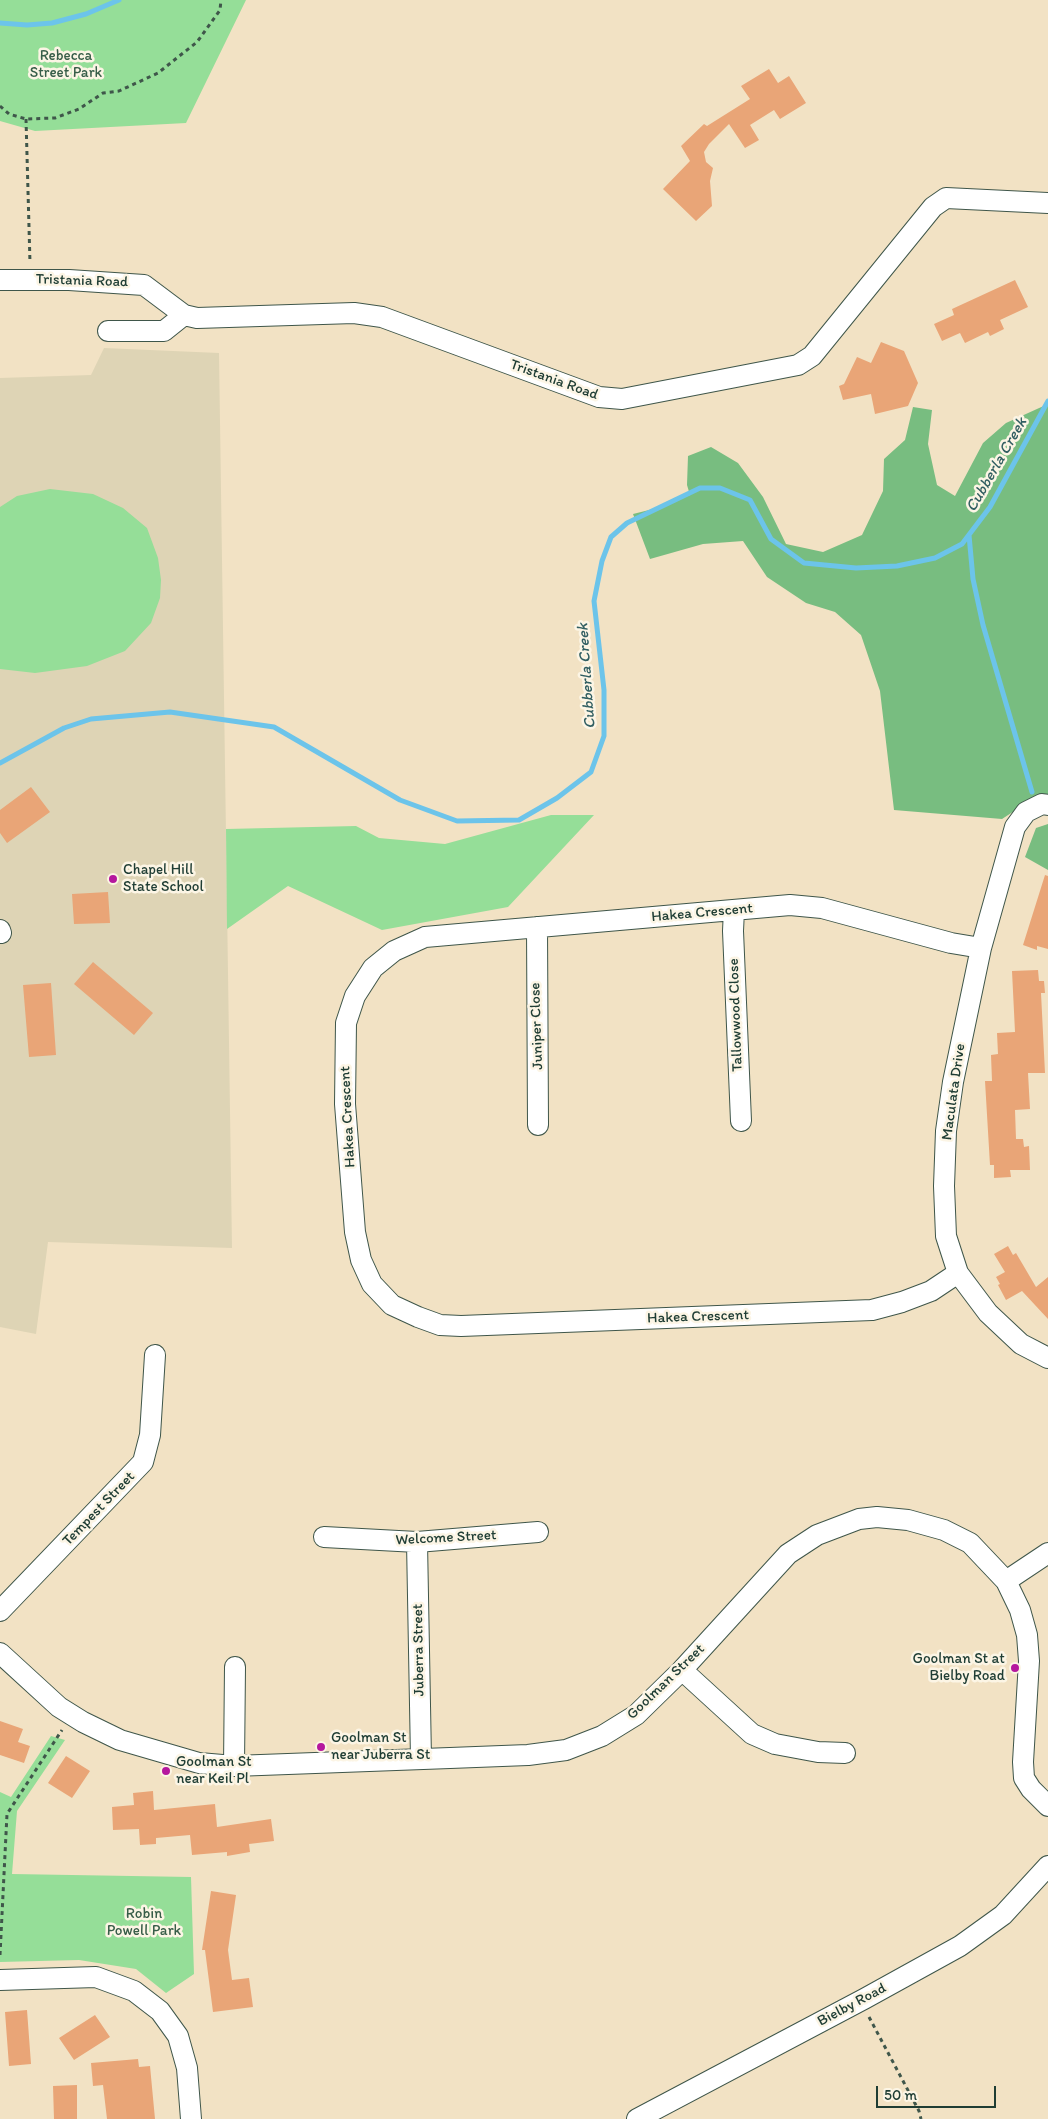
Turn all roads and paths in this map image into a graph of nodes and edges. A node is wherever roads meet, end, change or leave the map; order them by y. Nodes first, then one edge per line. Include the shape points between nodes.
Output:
1 (222, 0) edge
2 (0, 106) edge
3 (26, 119) junction
4 (1048, 203) edge
5 (29, 246) dead end
6 (0, 280) edge
7 (184, 314) junction
8 (108, 331) dead end
9 (1045, 804) edge
10 (734, 910) junction
11 (537, 927) junction
12 (981, 948) junction
13 (741, 1121) dead end
14 (538, 1125) dead end
15 (958, 1273) junction
16 (155, 1355) dead end
17 (1048, 1358) edge
18 (538, 1532) dead end
19 (324, 1537) dead end
20 (417, 1542) junction
21 (1048, 1554) edge
22 (1006, 1581) junction
23 (0, 1611) edge
24 (0, 1653) edge
25 (234, 1667) dead end
26 (682, 1670) junction
27 (64, 1727) dead end
28 (845, 1753) dead end
29 (421, 1759) junction
30 (234, 1766) junction
31 (1048, 1806) edge
32 (1048, 1866) edge
33 (0, 1955) edge
34 (0, 1980) edge
35 (869, 2017) dead end
36 (191, 2119) edge
37 (637, 2119) edge
38 (921, 2119) edge

1 - 3 path via 220,10 197,42 158,73 119,91 103,93 67,115
2 - 3 path via 9,114
3 - 5 path
4 - 7 street, Tristania Road via 946,198 933,207 812,356 798,365 622,399 598,397 382,316 354,313 220,319
6 - 7 street, Tristania Road via 144,284
7 - 8 street via 164,331
9 - 12 street, Maculata Drive via 1026,812 1014,827
10 - 11 street, Hakea Crescent
10 - 12 street, Hakea Crescent via 790,905 822,908
10 - 13 street, Tallowwood Close
11 - 14 street, Juniper Close
11 - 15 street, Hakea Crescent via 424,937 394,951 372,968 355,996 346,1023 345,1104 356,1232 361,1260 372,1284 392,1305 440,1325 454,1326 872,1310 931,1291
12 - 15 street, Maculata Drive via 946,1131 946,1236
15 - 17 street, Maculata Drive via 988,1313 1020,1344
16 - 23 street, Tempest Street via 150,1435 143,1462
18 - 20 street, Welcome Street
19 - 20 street, Welcome Street
20 - 29 street, Juberra Street
21 - 22 street
22 - 26 street, Goolman Street via 970,1543 944,1530 908,1520 877,1517 859,1520 817,1535 788,1554
22 - 31 street, Goolman Street via 1028,1635 1024,1778 1030,1789
24 - 30 street, Goolman Street via 59,1707 120,1740 199,1763
25 - 30 street
26 - 28 street via 752,1734 775,1744
26 - 29 street, Goolman Street via 636,1715 602,1736 566,1750 528,1755
27 - 33 path via 7,1814
29 - 30 street, Goolman Street
32 - 37 street, Bielby Road via 1003,1916 960,1946
34 - 36 street via 96,1977 134,1991 160,2011 178,2036 187,2068
35 - 38 path

